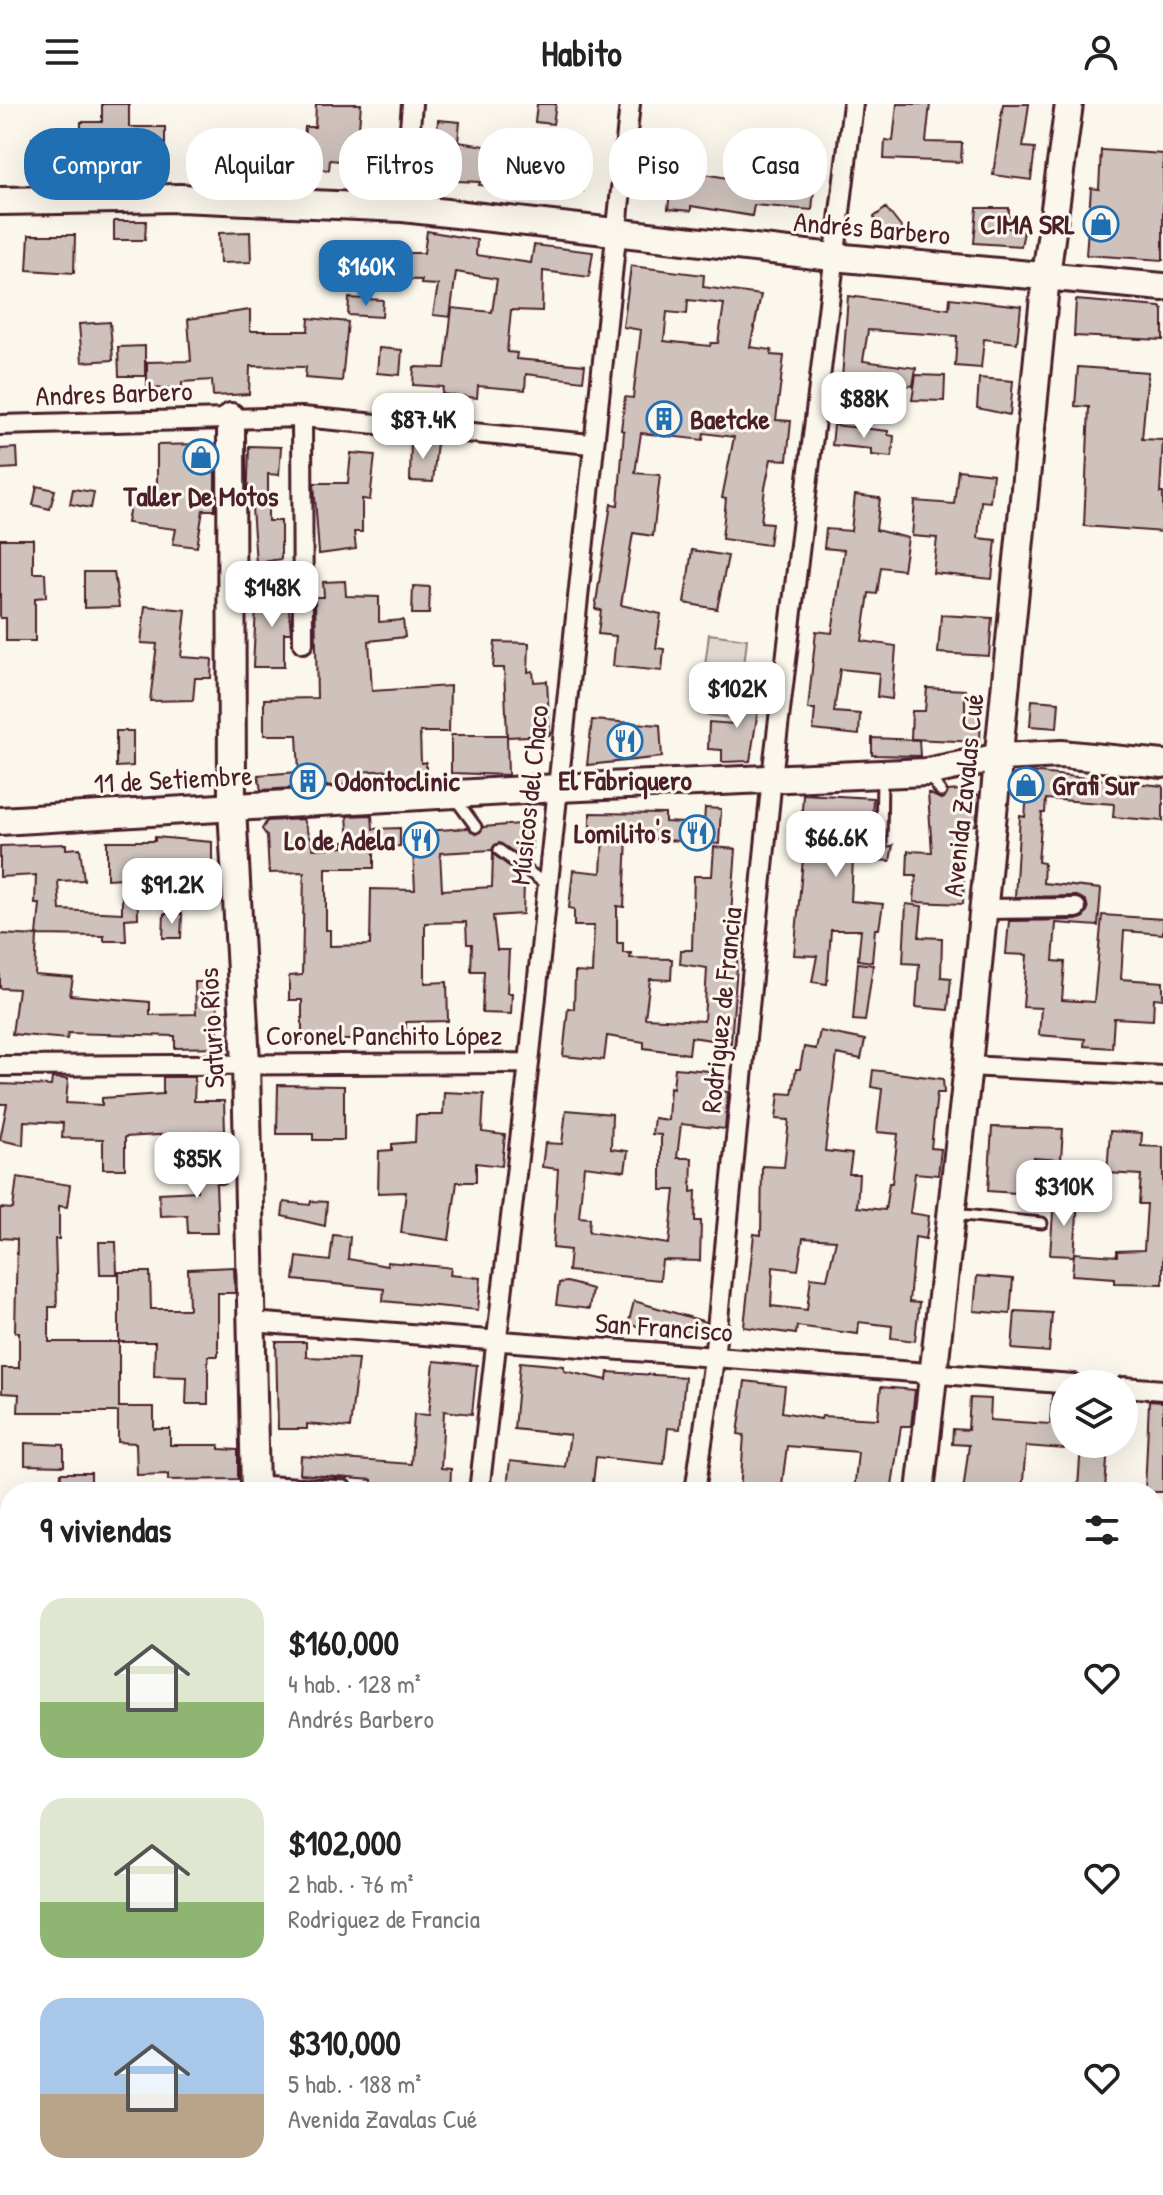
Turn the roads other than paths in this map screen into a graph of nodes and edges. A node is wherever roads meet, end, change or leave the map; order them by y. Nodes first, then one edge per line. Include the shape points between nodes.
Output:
1 (412, 104) edge
2 (630, 104) edge
3 (853, 104) edge
4 (1069, 104) edge
5 (0, 201) edge
6 (403, 208) junction
7 (616, 234) junction
8 (833, 257) junction
9 (1046, 276) junction
10 (1163, 287) edge
11 (231, 417) junction
12 (302, 417) junction
13 (0, 425) edge
14 (591, 444) junction
15 (303, 643) dead end
16 (1000, 757) junction
17 (1163, 764) edge
18 (882, 773) junction
19 (772, 777) junction
20 (558, 788) junction
21 (452, 794) junction
22 (232, 808) junction
23 (0, 821) edge
24 (476, 827) dead end
25 (881, 844) dead end
26 (499, 850) dead end
27 (548, 886) junction
28 (1076, 908) dead end
29 (984, 909) junction
30 (246, 1063) junction
31 (529, 1063) junction
32 (0, 1066) edge
33 (968, 1066) junction
34 (1163, 1076) edge
35 (951, 1214) junction
36 (1042, 1223) dead end
37 (251, 1322) junction
38 (494, 1342) junction
39 (714, 1359) junction
40 (933, 1375) junction
41 (1050, 1383) edge
42 (1138, 1388) edge
43 (1163, 1390) edge
44 (255, 1482) edge
45 (480, 1482) edge
46 (696, 1482) edge
47 (921, 1482) edge
48 (0, 2127) edge
49 (0, 2162) edge

1 - 6 street
2 - 7 street, Músicos del Chaco
3 - 8 street, Rodriguez de Francia
4 - 9 main road, Avenida Zavalas Cué
5 - 6 main road, Andrés Barbero via 179,198
6 - 7 main road, Andrés Barbero
7 - 8 main road, Andrés Barbero
7 - 14 street, Músicos del Chaco
8 - 9 main road, Andrés Barbero
8 - 19 street, Rodriguez de Francia
9 - 10 main road, Andrés Barbero
9 - 16 main road, Avenida Zavalas Cué
11 - 12 street, Andres Barbero
11 - 13 street, Andres Barbero
11 - 22 main road, Saturio Ríos
12 - 14 street, Andres Barbero
12 - 15 street
14 - 20 street, Músicos del Chaco
16 - 17 main road, 11 de Setiembre via 1061,754
16 - 18 main road, 11 de Setiembre via 934,782
16 - 29 main road, Avenida Zavalas Cué via 988,815
18 - 19 main road, 11 de Setiembre
18 - 25 lane
19 - 20 main road, 11 de Setiembre
19 - 39 street, Rodriguez de Francia
20 - 21 main road, 11 de Setiembre
20 - 27 street, Músicos del Chaco
21 - 22 main road, 11 de Setiembre
21 - 24 lane
22 - 23 main road, 11 de Setiembre
22 - 30 main road, Saturio Ríos
26 - 27 lane
27 - 31 street, Músicos del Chaco
28 - 29 street
29 - 33 main road, Avenida Zavalas Cué
30 - 31 street, Coronel Panchito López
30 - 32 street, Coronel Panchito López
30 - 37 main road, Saturio Ríos
31 - 38 street, Músicos del Chaco
33 - 34 street
33 - 35 main road, Avenida Zavalas Cué
35 - 36 lane
35 - 40 main road, Avenida Zavalas Cué
37 - 38 street, San Francisco
37 - 44 main road, Saturio Ríos
38 - 39 street, San Francisco
38 - 45 street, Músicos del Chaco
39 - 40 street, San Francisco
39 - 46 street, Rodriguez de Francia
40 - 41 street, San Francisco
40 - 47 main road, Avenida Zavalas Cué
42 - 43 street
48 - 49 street

